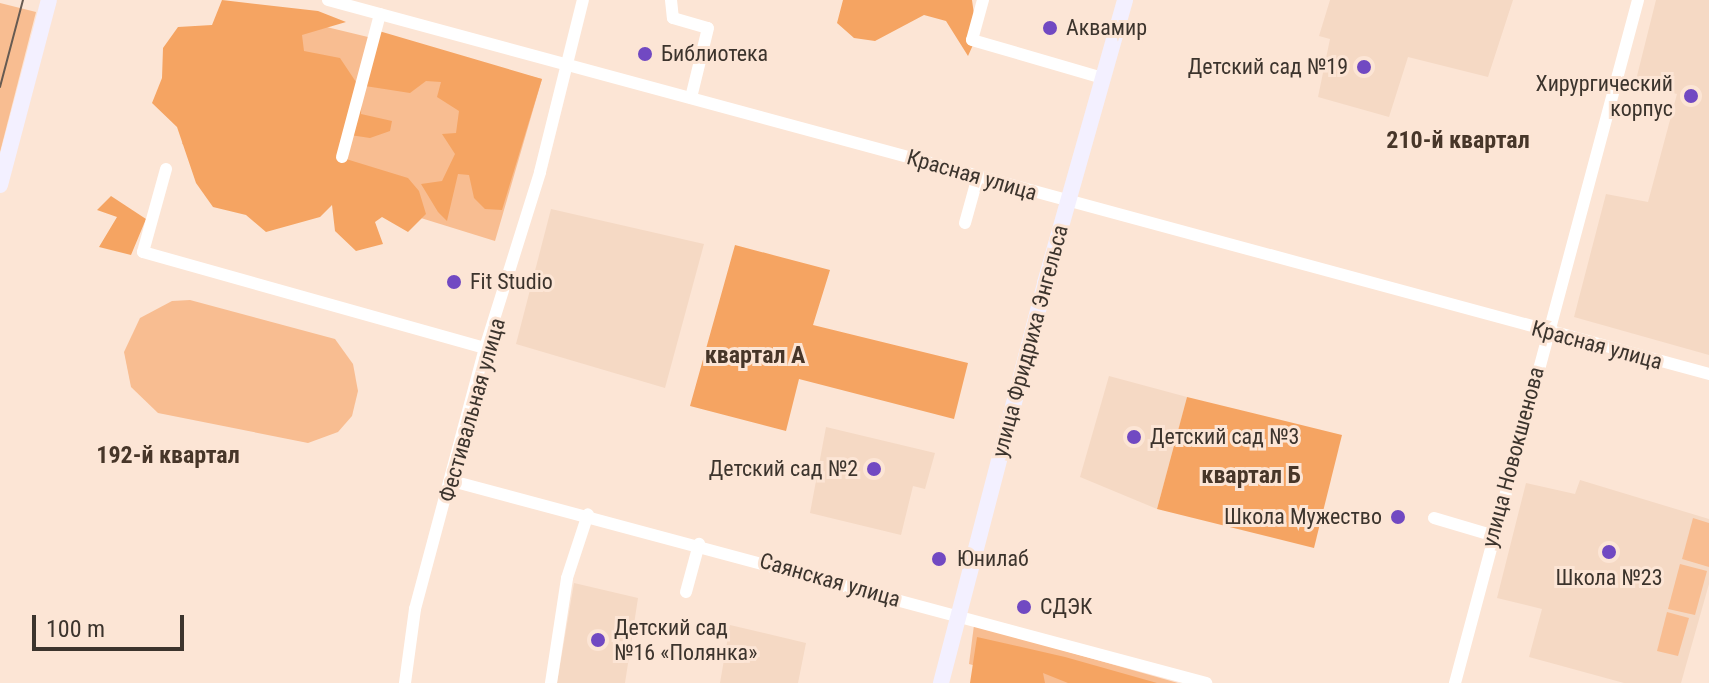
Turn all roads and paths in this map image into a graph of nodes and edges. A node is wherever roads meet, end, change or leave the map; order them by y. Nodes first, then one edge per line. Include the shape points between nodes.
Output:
1 (49, 0) edge
2 (328, 0) edge
3 (583, 0) edge
4 (671, 0) edge
5 (983, 0) edge
6 (1125, 0) edge
7 (1638, 0) edge
8 (380, 14) junction
9 (565, 65) junction
10 (1103, 78) junction
11 (691, 98) junction
12 (342, 157) dead end
13 (166, 169) dead end
14 (978, 176) junction
15 (0, 185) edge
16 (1067, 202) junction
17 (965, 223) dead end
18 (1547, 331) junction
19 (485, 348) junction
20 (1709, 374) edge
21 (452, 481) junction
22 (588, 514) junction
23 (1434, 518) dead end
24 (1491, 535) junction
25 (699, 544) junction
26 (686, 592) dead end
27 (958, 616) junction
28 (405, 683) edge
29 (551, 683) edge
30 (941, 683) edge
31 (1206, 683) edge
32 (1455, 683) edge

1 - 15 street
2 - 8 street, Красная улица
3 - 9 street, Фестивальная улица
4 - 11 street via 673,18 708,28
5 - 10 street via 972,40
6 - 10 street, улица Фридриха Энгельса
7 - 18 street, улица Новокшенова
8 - 9 street, Красная улица
8 - 12 street
9 - 11 street, Красная улица
9 - 19 street, Фестивальная улица via 540,172
10 - 16 street, улица Фридриха Энгельса
11 - 14 street, Красная улица
13 - 19 street via 143,252
14 - 16 street, Красная улица
14 - 17 street
16 - 18 street, Красная улица
16 - 27 street, улица Фридриха Энгельса
18 - 20 street, Красная улица
18 - 24 street, улица Новокшенова
19 - 21 street, Фестивальная улица
21 - 22 street, Саянская улица
21 - 28 street, Фестивальная улица via 415,609
22 - 25 street, Саянская улица
22 - 29 street via 567,578
23 - 24 street
24 - 32 street, улица Новокшенова
25 - 26 street
25 - 27 street, Саянская улица
27 - 30 street, улица Фридриха Энгельса
27 - 31 street, Саянская улица

